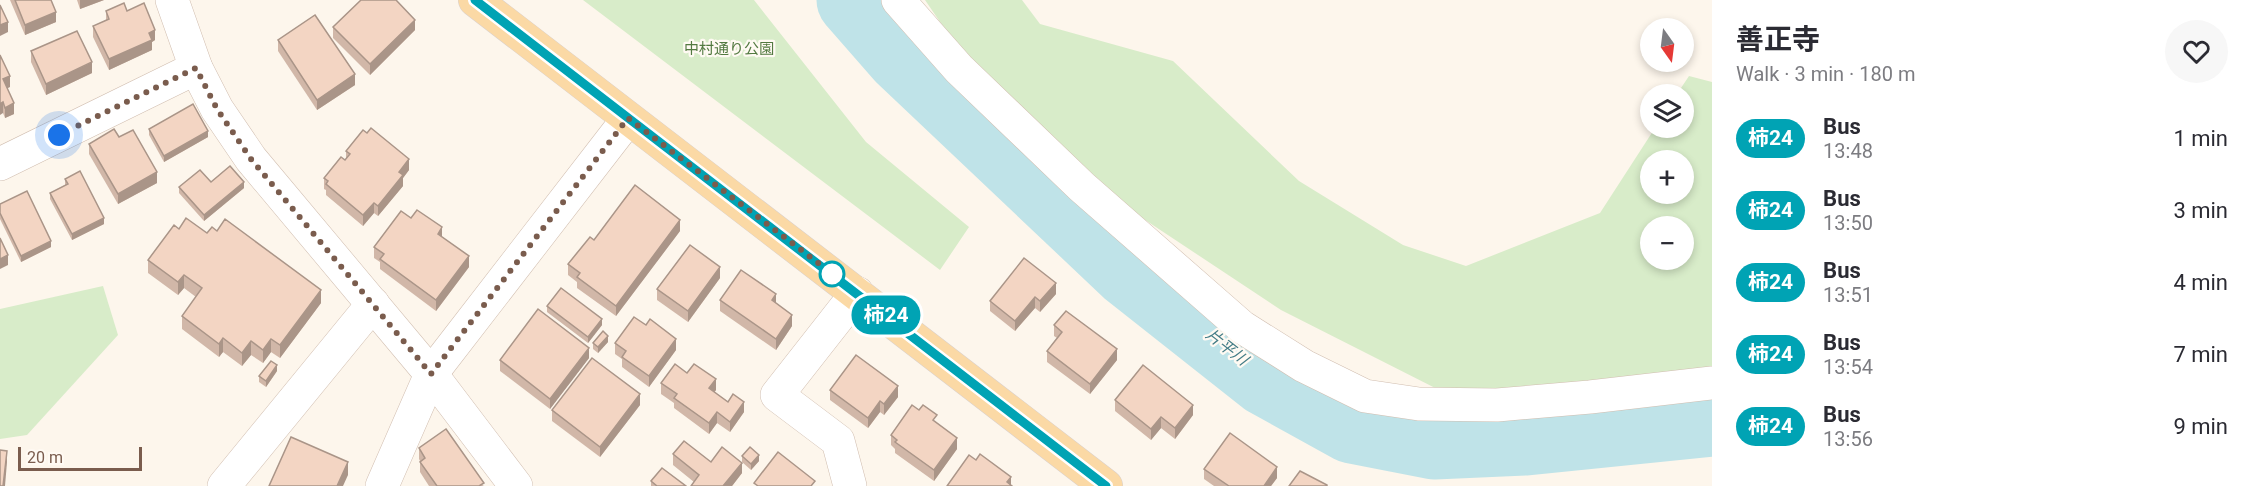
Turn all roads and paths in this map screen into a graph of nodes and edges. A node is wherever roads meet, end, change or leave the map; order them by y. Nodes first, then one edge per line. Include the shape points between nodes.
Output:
1 (172, 0) edge
2 (475, 0) edge
3 (898, 0) edge
4 (196, 68) junction
5 (628, 118) junction
6 (0, 164) edge
7 (857, 292) junction
8 (373, 304) junction
9 (431, 374) junction
10 (1712, 383) edge
11 (1098, 484) edge
12 (224, 486) edge
13 (382, 486) edge
14 (516, 486) edge
15 (850, 486) edge

1 - 4 street
2 - 5 main road
3 - 10 street via 960,69 1082,187 1242,327 1304,366 1365,396 1419,404 1497,405
4 - 6 street
4 - 8 street via 217,109 251,159
5 - 7 main road
5 - 9 street
7 - 11 main road
7 - 15 street via 777,395 838,441
8 - 9 street
8 - 12 street
9 - 13 street
9 - 14 street

